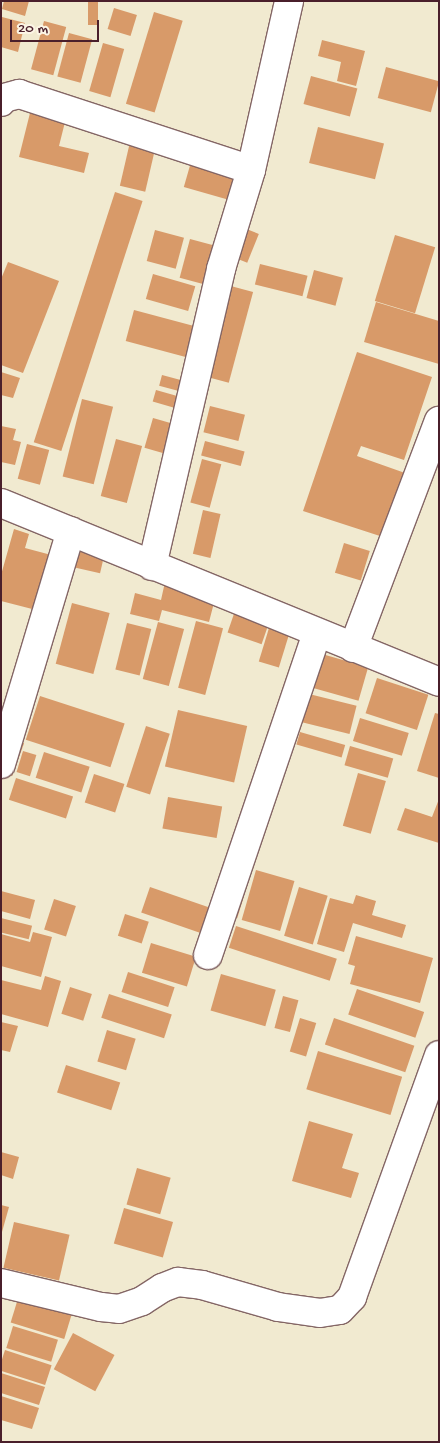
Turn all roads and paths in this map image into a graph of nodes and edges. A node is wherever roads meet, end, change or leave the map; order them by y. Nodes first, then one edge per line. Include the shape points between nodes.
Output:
1 (289, 1) edge
2 (1, 102) edge
3 (251, 170) junction
4 (439, 421) edge
5 (1, 503) edge
6 (71, 531) junction
7 (152, 566) junction
8 (317, 633) junction
9 (353, 648) junction
10 (439, 682) edge
11 (1, 764) edge
12 (208, 955) dead end
13 (439, 1055) edge
14 (1, 1284) edge

1 - 3 street
2 - 3 street via 19,94
3 - 7 street via 220,269
4 - 9 street
5 - 6 street
6 - 7 street
6 - 11 street
7 - 8 street
8 - 9 street
8 - 12 street
9 - 10 street
13 - 14 street via 352,1297 340,1310 320,1313 278,1307 202,1285 178,1282 119,1309

